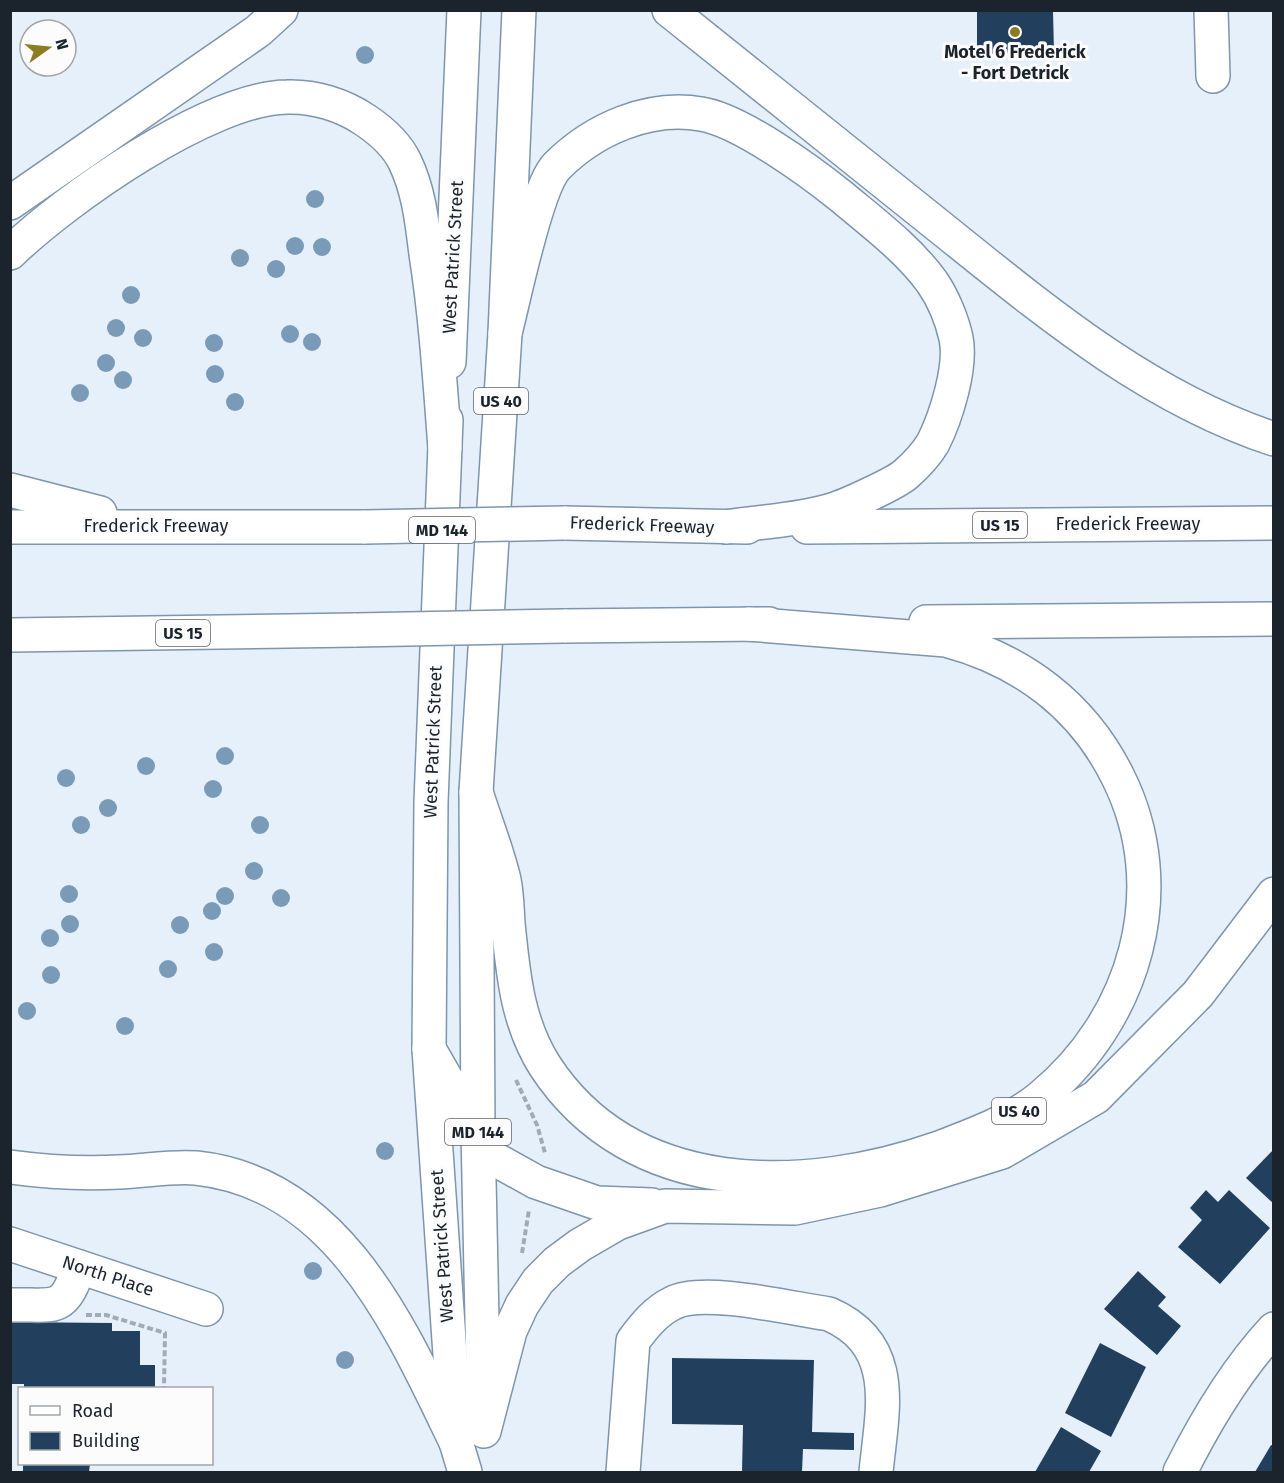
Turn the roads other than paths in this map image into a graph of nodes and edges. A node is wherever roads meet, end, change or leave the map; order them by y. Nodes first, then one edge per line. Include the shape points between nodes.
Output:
1 (280, 10) edge
2 (464, 10) edge
3 (519, 10) edge
4 (669, 10) edge
5 (1211, 10) edge
6 (1213, 76) dead end
7 (10, 203) edge
8 (10, 253) edge
9 (505, 333) junction
10 (1274, 439) edge
11 (445, 448) junction
12 (10, 490) edge
13 (1274, 523) edge
14 (152, 525) junction
15 (10, 526) edge
16 (726, 527) junction
17 (1274, 619) edge
18 (748, 624) junction
19 (10, 635) edge
20 (476, 792) junction
21 (1274, 894) edge
22 (429, 1049) junction
23 (478, 1132) junction
24 (10, 1167) edge
25 (665, 1206) junction
26 (10, 1244) edge
27 (79, 1267) junction
28 (10, 1305) edge
29 (206, 1309) dead end
30 (1274, 1329) edge
31 (470, 1436) junction
32 (465, 1473) edge
33 (478, 1473) edge
34 (623, 1473) edge
35 (876, 1473) edge
36 (1180, 1473) edge

1 - 7 main road via 258,31
2 - 11 main road, West Patrick Street / MD 144
3 - 9 main road, West Patrick Street / US 40
4 - 10 main road via 1049,315 1145,381 1242,429
5 - 6 main road
8 - 11 main road via 34,230 125,165 228,110 288,97 350,110 380,129 404,159 418,194 434,309
9 - 16 main road via 539,204 555,168 585,143 636,117 671,112 701,114 728,122 814,175 893,239 932,282 957,341 956,369 946,411 932,445 905,476 833,510
9 - 20 main road, West Patrick Street / US 40
11 - 22 main road, West Patrick Street / MD 144 via 430,802
12 - 14 main road
13 - 16 main road, Frederick Freeway / US 15
14 - 15 main road, Frederick Freeway / US 15
14 - 16 main road, Frederick Freeway / US 15, bridge via 365,527 564,523
17 - 18 main road, US 15
18 - 19 main road, US 15, bridge
18 - 20 main road, US 40 via 946,640 972,647 1051,690 1074,710 1112,764 1125,790 1141,851 1144,907 1134,961 1117,1006 1102,1030 1081,1059 1039,1099 990,1128 952,1143 885,1164 835,1174 744,1178 708,1173 666,1162 627,1143 569,1098 528,1036 513,975 504,881
20 - 23 main road, West Patrick Street / MD 144
21 - 25 main road via 1197,994 1096,1097 1002,1152 880,1191 795,1208
22 - 23 main road
22 - 31 main road, West Patrick Street / MD 144
23 - 25 main road via 491,1156 536,1182 597,1203
23 - 31 main road, West Patrick Street / MD 144
24 - 31 main road via 82,1173 196,1168 230,1174 278,1195 339,1244 379,1296
25 - 31 main road via 618,1223 580,1245 538,1281 510,1331
26 - 27 main road, North Place
27 - 28 main road via 67,1298 56,1304
27 - 29 main road, North Place
30 - 36 main road via 1210,1415
31 - 32 main road, West Patrick Street / MD 144
31 - 33 main road, West Patrick Street / MD 144
34 - 35 main road via 633,1341 646,1323 674,1302 704,1296 829,1314 847,1322 867,1341 878,1362 884,1390

